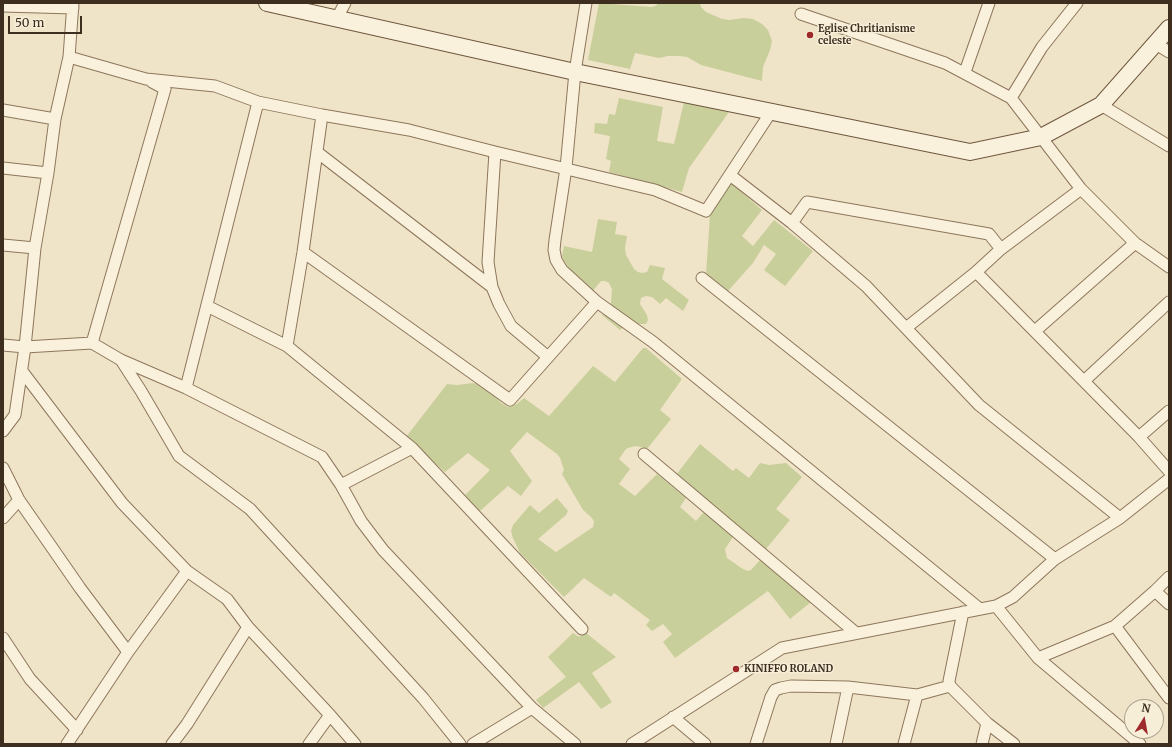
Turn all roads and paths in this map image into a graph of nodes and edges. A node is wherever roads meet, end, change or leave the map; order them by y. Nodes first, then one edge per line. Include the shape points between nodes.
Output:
1 (267, 3) edge
2 (345, 3) edge
3 (586, 3) edge
4 (989, 3) edge
5 (1077, 3) edge
6 (3, 6) edge
7 (73, 6) edge
8 (801, 14) dead end
9 (337, 18) junction
10 (1169, 28) edge
11 (1162, 48) edge
12 (68, 57) junction
13 (576, 72) junction
14 (965, 72) junction
15 (146, 79) junction
16 (1011, 98) junction
17 (258, 102) junction
18 (1101, 105) junction
19 (3, 110) edge
20 (771, 112) junction
21 (322, 115) junction
22 (55, 119) junction
23 (1041, 137) junction
24 (1169, 146) edge
25 (317, 152) junction
26 (495, 152) junction
27 (3, 168) edge
28 (566, 168) junction
29 (48, 173) junction
30 (730, 175) junction
31 (1081, 189) junction
32 (792, 222) junction
33 (1135, 244) junction
34 (3, 245) edge
35 (35, 248) junction
36 (1001, 249) junction
37 (304, 252) junction
38 (1169, 267) edge
39 (976, 272) junction
40 (702, 278) dead end
41 (492, 287) junction
42 (597, 302) junction
43 (1169, 302) edge
44 (207, 306) junction
45 (906, 328) junction
46 (1035, 331) junction
47 (92, 343) junction
48 (3, 344) edge
49 (287, 346) junction
50 (25, 347) junction
51 (548, 357) junction
52 (121, 360) junction
53 (22, 371) junction
54 (1084, 381) junction
55 (186, 388) junction
56 (1169, 411) edge
57 (3, 431) edge
58 (1139, 437) junction
59 (412, 448) junction
60 (644, 454) dead end
61 (3, 468) edge
62 (1169, 471) edge
63 (1169, 479) edge
64 (341, 485) junction
65 (20, 500) junction
66 (3, 518) edge
67 (1120, 518) junction
68 (1055, 559) junction
69 (187, 571) junction
70 (1169, 577) edge
71 (1155, 591) junction
72 (1169, 604) edge
73 (996, 606) junction
74 (980, 609) junction
75 (963, 612) junction
76 (1115, 626) junction
77 (248, 627) junction
78 (582, 629) dead end
79 (856, 633) junction
80 (3, 638) edge
81 (128, 652) junction
82 (1038, 658) junction
83 (950, 686) junction
84 (848, 687) junction
85 (917, 695) junction
86 (1169, 698) edge
87 (532, 708) junction
88 (330, 715) junction
89 (673, 717) junction
90 (987, 723) junction
91 (77, 730) junction
92 (68, 744) edge
93 (172, 744) edge
94 (309, 744) edge
95 (355, 744) edge
96 (460, 744) edge
97 (473, 744) edge
98 (575, 744) edge
99 (632, 744) edge
100 (705, 744) edge
101 (756, 744) edge
102 (836, 744) edge
103 (904, 744) edge
104 (982, 744) edge
105 (1014, 744) edge
106 (1140, 744) edge

1 - 9 street
2 - 9 street
3 - 13 street
4 - 14 street
5 - 16 street via 1042,47
6 - 7 street
7 - 12 street
8 - 14 street
9 - 13 street
10 - 11 street
11 - 18 street
12 - 15 street
12 - 22 street
13 - 20 street
13 - 28 street
14 - 16 street
15 - 17 street via 215,86
15 - 47 street via 165,89
16 - 23 street
17 - 21 street
17 - 44 street
18 - 23 street
18 - 24 street
19 - 22 street
20 - 23 street via 970,152
20 - 30 street
21 - 25 street
21 - 26 street via 409,130
22 - 29 street
23 - 31 street
25 - 37 street
25 - 41 street
26 - 28 street
26 - 41 street via 488,262
27 - 29 street
28 - 30 street via 655,190 706,211
28 - 42 street via 555,240 556,260 562,270
29 - 35 street
30 - 32 street
31 - 33 street
31 - 36 street
32 - 36 street via 807,202 989,234
32 - 45 street via 866,286
33 - 38 street
33 - 46 street
34 - 35 street
35 - 50 street
36 - 39 street
37 - 49 street
37 - 51 street via 510,400
39 - 45 street
39 - 46 street
40 - 68 street
41 - 51 street via 511,326
42 - 51 street
42 - 74 street via 653,342
43 - 54 street
44 - 49 street
44 - 55 street
45 - 67 street via 979,405
46 - 54 street
47 - 50 street
47 - 52 street
48 - 50 street
49 - 59 street
50 - 53 street
52 - 55 street
52 - 96 street via 179,456 250,509 423,698
53 - 57 street via 16,415
53 - 69 street via 122,503
54 - 58 street
55 - 64 street via 322,457
56 - 58 street
58 - 62 street
59 - 64 street
59 - 78 street
60 - 79 street
61 - 65 street
63 - 67 street
64 - 87 street via 361,521 383,550
65 - 66 street
65 - 81 street via 80,588
67 - 68 street
68 - 73 street via 1013,598
69 - 77 street via 227,598
69 - 81 street
70 - 71 street
71 - 72 street
71 - 76 street
73 - 74 street
73 - 82 street
74 - 75 street
75 - 79 street
75 - 83 street
76 - 82 street
76 - 86 street
77 - 88 street
77 - 93 street
79 - 89 street via 782,648
80 - 91 street via 30,679
81 - 91 street
82 - 106 street
83 - 85 street
83 - 90 street
84 - 85 street
84 - 101 street via 790,686 775,690 770,697
84 - 102 street
85 - 103 street
87 - 97 street
87 - 98 street
88 - 94 street
88 - 95 street
89 - 99 street
89 - 100 street
90 - 104 street
90 - 105 street
91 - 92 street

